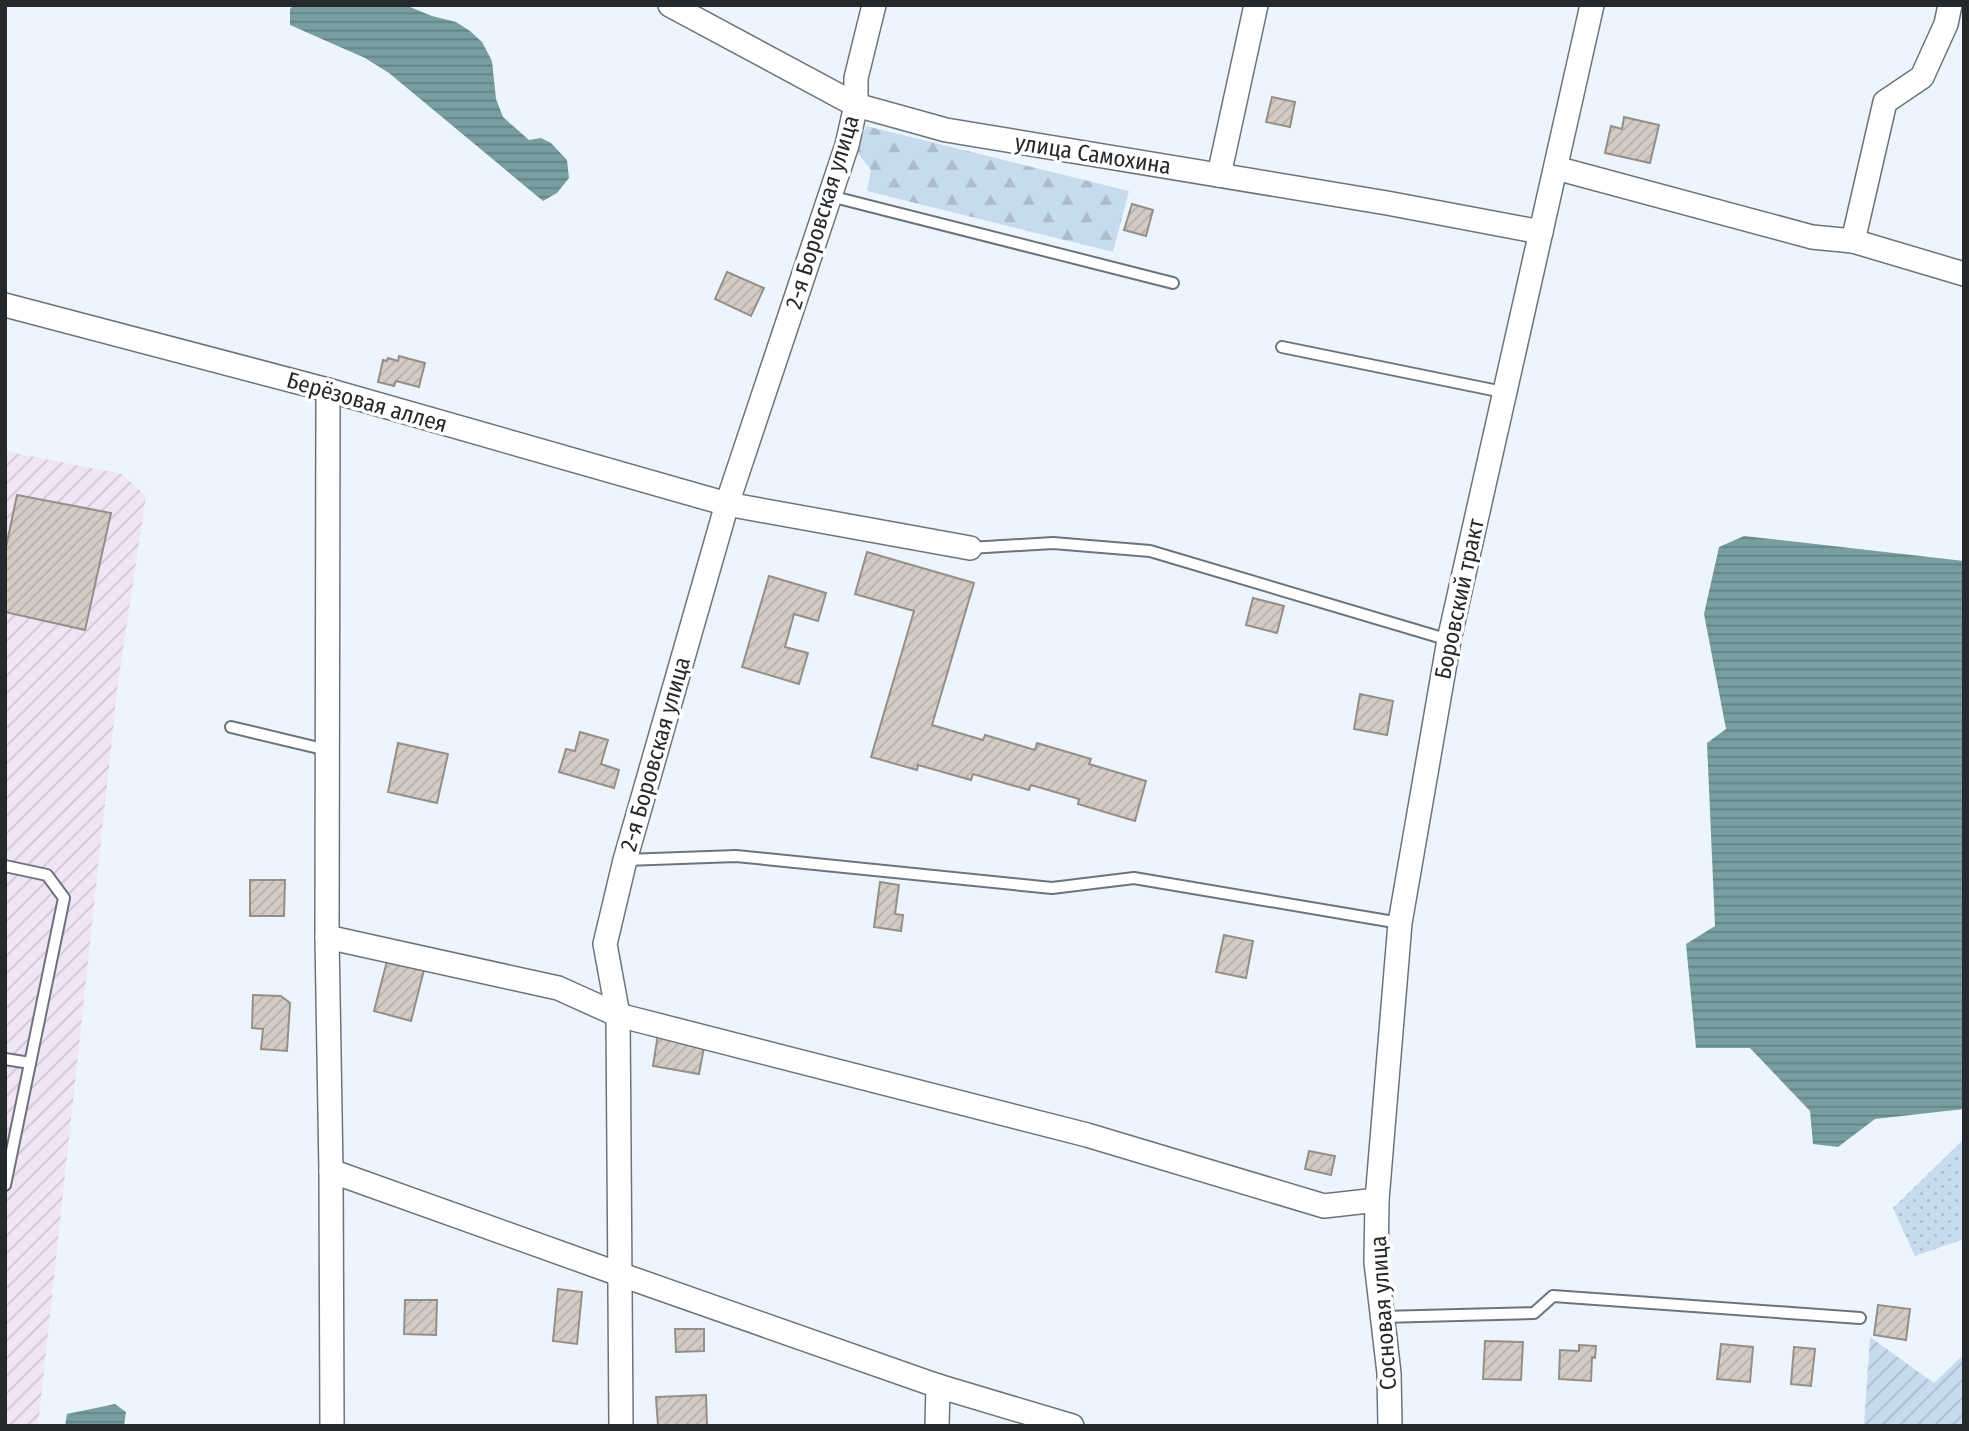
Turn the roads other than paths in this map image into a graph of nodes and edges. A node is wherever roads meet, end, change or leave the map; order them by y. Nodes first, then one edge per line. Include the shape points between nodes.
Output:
1 (670, 5) edge
2 (874, 5) edge
3 (1256, 5) edge
4 (1592, 5) edge
5 (1950, 5) edge
6 (856, 105) junction
7 (1556, 168) junction
8 (1219, 175) junction
9 (830, 196) junction
10 (1541, 232) junction
11 (1853, 241) junction
12 (1964, 274) edge
13 (1173, 283) dead end
14 (5, 305) edge
15 (1282, 347) dead end
16 (328, 390) junction
17 (1503, 392) junction
18 (727, 504) junction
19 (971, 548) joint
20 (1449, 640) junction
21 (231, 727) dead end
22 (327, 750) junction
23 (625, 860) junction
24 (5, 866) edge
25 (1401, 923) junction
26 (327, 937) junction
27 (618, 1015) junction
28 (5, 1059) edge
29 (30, 1063) junction
30 (331, 1171) junction
31 (5, 1185) edge
32 (1377, 1200) junction
33 (619, 1274) junction
34 (1382, 1317) junction
35 (1860, 1318) dead end
36 (938, 1386) junction
37 (332, 1426) edge
38 (621, 1426) edge
39 (937, 1426) edge
40 (1072, 1426) edge
41 (1390, 1426) edge

1 - 6 street, улица Самохина
2 - 6 street, 2-я Боровская улица via 856,78
3 - 8 street
4 - 7 street, Боровский тракт
5 - 11 street via 1922,77 1885,102
6 - 8 street, улица Самохина via 946,130
6 - 9 street, 2-я Боровская улица
7 - 10 street, Боровский тракт
7 - 11 street via 1812,237
8 - 10 street, улица Самохина
9 - 13 lane
9 - 18 street, 2-я Боровская улица
10 - 17 street, Боровский тракт
11 - 12 street
14 - 16 street, Берёзовая аллея
15 - 17 lane
16 - 18 street, Берёзовая аллея
16 - 22 street
17 - 20 street, Боровский тракт
18 - 19 street, Берёзовая аллея
18 - 23 street, 2-я Боровская улица
19 - 20 lane via 1054,543 1150,551
20 - 25 street, Боровский тракт
21 - 22 lane
22 - 26 street
23 - 25 lane via 736,856 1052,888 1134,878
23 - 27 street, 2-я Боровская улица via 605,944
24 - 29 lane via 47,875 64,898
25 - 32 street, Боровский тракт
26 - 27 street via 558,988
26 - 30 street
27 - 32 street via 1087,1135 1324,1206
27 - 33 street, 2-я Боровская улица
28 - 29 lane
29 - 31 lane
30 - 33 street
30 - 37 street
32 - 34 street, Сосновая улица via 1376,1262
33 - 36 street
33 - 38 street, 2-я Боровская улица
34 - 35 lane via 1534,1312 1553,1296
34 - 41 street, Сосновая улица
36 - 39 street
36 - 40 street

